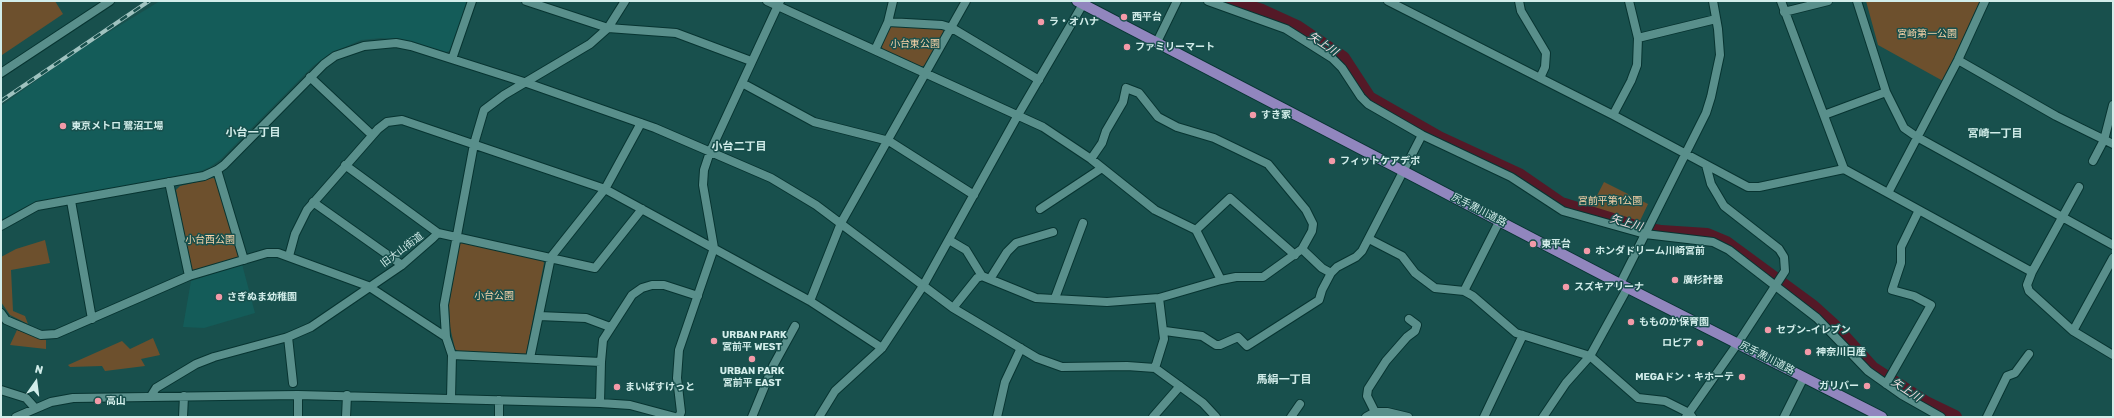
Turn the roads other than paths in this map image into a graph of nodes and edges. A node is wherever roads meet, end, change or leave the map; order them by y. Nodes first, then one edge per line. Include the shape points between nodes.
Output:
1 (110, 1) edge
2 (472, 1) edge
3 (526, 1) edge
4 (625, 1) edge
5 (768, 1) edge
6 (893, 1) edge
7 (966, 1) edge
8 (1176, 1) edge
9 (1208, 1) edge
10 (1388, 1) edge
11 (1519, 1) edge
12 (1629, 1) edge
13 (1713, 1) edge
14 (1781, 1) edge
15 (1828, 1) edge
16 (1857, 1) edge
17 (1985, 1) edge
18 (779, 3) edge
19 (1080, 3) edge
20 (1784, 12) junction
21 (1716, 19) junction
22 (888, 22) junction
23 (608, 28) junction
24 (952, 28) junction
25 (1638, 38) junction
26 (1157, 42) junction
27 (876, 50) junction
28 (452, 59) junction
29 (1958, 60) junction
30 (751, 61) junction
31 (1, 73) edge
32 (927, 73) junction
33 (310, 77) junction
34 (1540, 78) junction
35 (1039, 80) junction
36 (527, 83) junction
37 (742, 83) junction
38 (1886, 92) junction
39 (2113, 105) edge
40 (1613, 114) junction
41 (1018, 115) junction
42 (1824, 115) junction
43 (641, 123) junction
44 (1422, 135) junction
45 (372, 136) junction
46 (1917, 137) junction
47 (2104, 140) junction
48 (889, 141) junction
49 (474, 144) junction
50 (2113, 144) edge
51 (710, 152) junction
52 (1685, 154) junction
53 (1091, 159) junction
54 (2093, 161) dead end
55 (345, 165) junction
56 (1706, 165) junction
57 (1102, 168) junction
58 (1844, 169) junction
59 (217, 170) junction
60 (1404, 171) junction
61 (169, 182) junction
62 (2079, 187) dead end
63 (605, 189) junction
64 (1888, 193) junction
65 (974, 195) junction
66 (71, 200) junction
67 (313, 202) junction
68 (642, 209) junction
69 (1040, 209) dead end
70 (1919, 210) junction
71 (2062, 217) junction
72 (1500, 220) junction
73 (842, 223) junction
74 (1082, 223) dead end
75 (1, 226) edge
76 (1196, 230) junction
77 (1053, 232) dead end
78 (438, 233) junction
79 (1645, 234) junction
80 (455, 237) junction
81 (949, 240) junction
82 (1368, 240) junction
83 (2113, 245) edge
84 (714, 248) junction
85 (1299, 252) junction
86 (289, 256) junction
87 (551, 257) junction
88 (2113, 258) edge
89 (244, 260) junction
90 (402, 265) junction
91 (2032, 272) junction
92 (1331, 273) junction
93 (189, 276) junction
94 (986, 278) junction
95 (1221, 280) junction
96 (1777, 284) junction
97 (368, 286) junction
98 (923, 286) junction
99 (1624, 286) junction
100 (1464, 291) junction
101 (698, 296) junction
102 (1055, 298) junction
103 (1160, 298) junction
104 (810, 301) junction
105 (953, 308) junction
106 (1, 313) edge
107 (539, 316) junction
108 (92, 319) junction
109 (1409, 319) dead end
110 (795, 326) dead end
111 (610, 327) junction
112 (1165, 331) junction
113 (2073, 331) junction
114 (1523, 335) junction
115 (446, 337) junction
116 (288, 338) junction
117 (1738, 343) junction
118 (882, 348) junction
119 (1021, 348) junction
120 (2112, 352) edge
121 (2028, 354) dead end
122 (452, 355) junction
123 (1590, 356) junction
124 (530, 358) junction
125 (601, 362) junction
126 (1154, 368) junction
127 (1804, 378) junction
128 (293, 383) dead end
129 (1886, 384) junction
130 (1180, 386) junction
131 (1, 390) edge
132 (298, 395) junction
133 (347, 395) junction
134 (151, 396) junction
135 (184, 396) junction
136 (451, 398) junction
137 (499, 400) junction
138 (600, 403) junction
139 (1300, 404) dead end
140 (35, 408) junction
141 (1374, 412) junction
142 (25, 415) edge
143 (1689, 416) edge
144 (16, 417) edge
145 (183, 417) edge
146 (298, 417) edge
147 (346, 417) edge
148 (498, 417) edge
149 (675, 417) edge
150 (679, 417) edge
151 (752, 417) edge
152 (819, 417) edge
153 (998, 417) edge
154 (1153, 417) edge
155 (1216, 417) edge
156 (1291, 417) edge
157 (1366, 417) edge
158 (1408, 417) edge
159 (1484, 417) edge
160 (1542, 417) edge
161 (1784, 417) edge
162 (1882, 417) edge
163 (1941, 417) edge
164 (1987, 417) edge

1 - 31 street
2 - 28 street
3 - 23 street
4 - 23 street
5 - 18 street
6 - 22 street
7 - 24 street
8 - 26 street
9 - 44 street via 1286,28 1332,58 1368,104
10 - 34 street
11 - 34 street via 1521,12 1546,53 1545,66
12 - 25 street
13 - 21 street
14 - 20 street
15 - 20 street
16 - 38 street
17 - 29 street
18 - 27 street
18 - 30 street
19 - 26 main road, 尻手黒川道路
19 - 35 street
20 - 42 street
21 - 25 street
21 - 52 street via 1720,55 1714,85 1706,113
22 - 24 street via 942,25
22 - 27 street
23 - 30 street via 676,33
23 - 36 street via 590,44
24 - 32 street
24 - 35 street
25 - 40 street via 1637,65
26 - 60 main road, 尻手黒川道路
27 - 32 street
28 - 33 street via 411,46 380,43 350,49 335,56
28 - 36 street
29 - 46 street
29 - 47 street via 2056,116
30 - 37 street
32 - 41 street
32 - 48 street
33 - 45 street
33 - 59 street
34 - 40 street
35 - 41 street
36 - 43 street
36 - 49 street via 504,95 484,110
37 - 48 street via 814,122
37 - 51 street
38 - 42 street
38 - 46 street via 1904,128
39 - 47 street
40 - 52 street
41 - 53 street via 1043,127
41 - 65 street
42 - 58 street
43 - 51 street
43 - 63 street
44 - 60 street
44 - 79 street via 1510,177 1563,210
45 - 49 street via 387,122 402,120
45 - 55 street
46 - 64 street
46 - 71 street
47 - 50 street
47 - 54 street
48 - 65 street
48 - 73 street
49 - 63 street
49 - 80 street
51 - 73 street via 771,178
51 - 84 street via 704,170 703,185
52 - 56 street
52 - 79 street
53 - 57 street
53 - 85 street via 1123,102 1126,88 1139,93 1158,117 1177,127 1214,138 1268,164 1306,210 1313,224 1312,231
55 - 67 street
55 - 78 street
56 - 58 street via 1748,187 1759,187
56 - 96 street via 1711,184 1724,206 1779,249 1784,257 1785,271
57 - 69 street
57 - 76 street via 1155,210
58 - 64 street
59 - 61 street via 204,176
59 - 89 street
60 - 72 main road, 尻手黒川道路
60 - 82 street
61 - 66 street
61 - 93 street
62 - 71 street
63 - 68 street
63 - 87 street
64 - 70 street
65 - 81 street
66 - 75 street via 37,206
66 - 108 street
67 - 86 street via 295,234
67 - 90 street
68 - 84 street
68 - 87 street, 旧大山街道 via 596,268
70 - 91 street
70 - 129 street via 1901,247 1901,263 1892,290 1914,296 1931,305
71 - 83 street
71 - 91 street
72 - 99 main road, 尻手黒川道路
72 - 100 street
73 - 98 street
73 - 104 street
74 - 102 street
76 - 85 street via 1230,198
76 - 95 street
77 - 94 street via 1016,243
78 - 80 street, 旧大山街道
78 - 90 street, 旧大山街道
79 - 96 street via 1713,242 1729,250
79 - 99 street
80 - 87 street, 旧大山街道
80 - 115 street via 444,305
81 - 94 street via 966,250
81 - 98 street
82 - 92 street via 1356,258 1337,267
82 - 100 street via 1402,256 1415,273 1435,288
84 - 101 street
84 - 104 street
85 - 92 street
85 - 95 street via 1263,277
86 - 89 street via 267,253
86 - 97 street
87 - 107 street
88 - 113 street
89 - 93 street
90 - 97 street, 旧大山街道
91 - 113 street via 2027,285 2029,291
92 - 112 street via 1319,300 1247,346 1238,337 1216,345 1202,336
93 - 108 street
94 - 102 street via 1036,298
94 - 105 street via 977,278
95 - 103 street
96 - 117 street
96 - 129 street via 1842,342 1859,364
97 - 115 street
97 - 116 street, 旧大山街道 via 311,327
98 - 105 street
98 - 118 street
99 - 117 main road, 尻手黒川道路
99 - 123 street
100 - 114 street
101 - 111 street via 664,285 642,288 632,295
101 - 150 street via 679,350
102 - 103 street via 1107,302
103 - 112 street
104 - 118 street
105 - 119 street
106 - 108 street via 6,320 41,334 56,334
107 - 111 street via 586,318
107 - 124 street
109 - 141 street via 1417,325 1415,331 1386,361 1368,389 1367,396
110 - 151 street via 773,366
111 - 125 street via 602,346
112 - 126 street
113 - 120 street
114 - 123 street
114 - 159 street
115 - 122 street
116 - 128 street
116 - 134 street, 旧大山街道 via 196,364 160,385
117 - 127 main road, 尻手黒川道路
117 - 143 street
118 - 152 street via 835,391
119 - 126 street via 1046,362 1062,367
119 - 153 street via 1005,382
121 - 164 street via 2015,372 2006,376
122 - 124 street
122 - 136 street
123 - 143 street via 1638,398 1665,401
123 - 160 street via 1566,383
124 - 125 street
125 - 138 street
126 - 130 street
127 - 161 street
127 - 162 main road, 尻手黒川道路
129 - 163 street
130 - 154 street
130 - 155 street
131 - 140 street via 26,398
132 - 133 street
132 - 135 street
132 - 146 street
133 - 136 street
133 - 147 street
134 - 135 street
134 - 140 street via 73,398
135 - 145 street
136 - 137 street
137 - 138 street
137 - 148 street
138 - 149 street via 630,405
139 - 156 street
140 - 142 street
141 - 157 street
141 - 158 street via 1388,412
142 - 144 street

